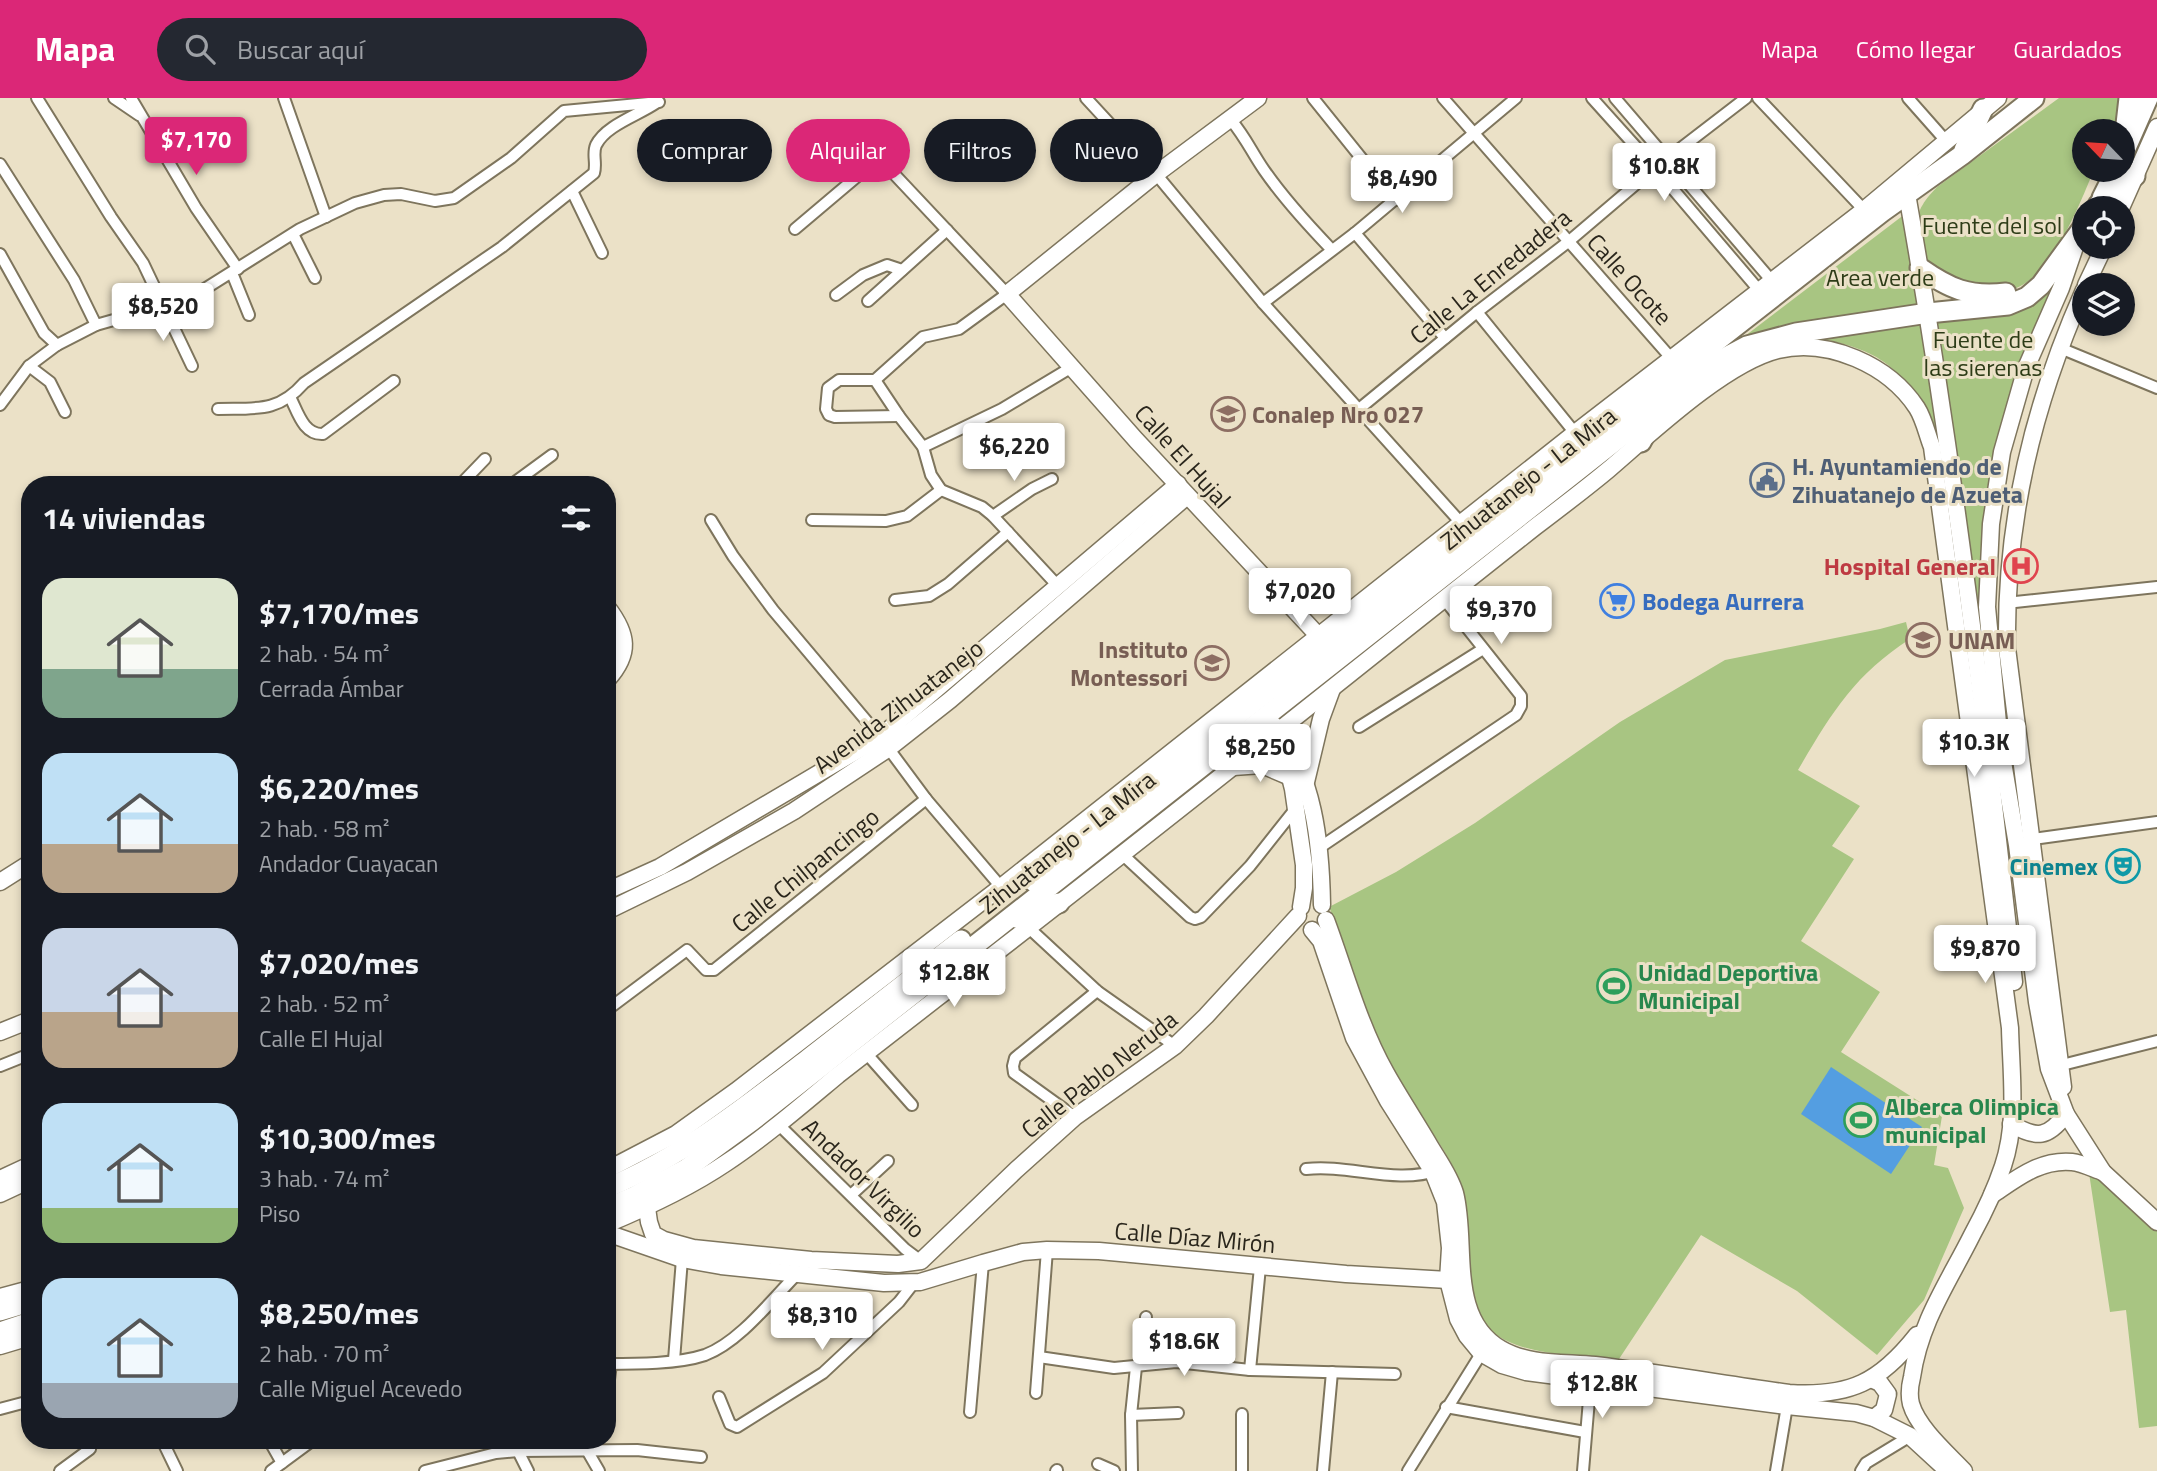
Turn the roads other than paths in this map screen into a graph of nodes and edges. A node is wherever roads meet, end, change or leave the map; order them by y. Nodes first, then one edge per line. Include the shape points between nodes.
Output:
1 (37, 98) edge
2 (114, 98) edge
3 (131, 98) edge
4 (284, 98) edge
5 (1086, 98) edge
6 (1258, 98) edge
7 (1313, 98) edge
8 (1443, 98) edge
9 (1516, 98) edge
10 (1592, 98) edge
11 (1615, 98) edge
12 (1746, 98) edge
13 (1758, 98) edge
14 (1908, 98) edge
15 (2034, 98) edge
16 (2129, 98) edge
17 (2148, 98) edge
18 (662, 100) edge
19 (1990, 104) edge
20 (141, 117) junction
21 (1105, 119) edge
22 (2127, 119) edge
23 (1231, 120) junction
24 (2157, 127) edge
25 (2135, 128) edge
26 (1473, 134) junction
27 (1946, 142) junction
28 (1962, 155) junction
29 (1668, 159) junction
30 (0, 164) edge
31 (1655, 168) junction
32 (1163, 169) edge
33 (2135, 176) edge
34 (1146, 182) edge
35 (1163, 182) edge
36 (2127, 182) edge
37 (572, 191) junction
38 (1907, 194) junction
39 (2109, 196) edge
40 (1395, 200) junction
41 (1873, 211) junction
42 (326, 217) junction
43 (1847, 222) joint
44 (795, 229) dead end
45 (947, 230) junction
46 (1355, 233) junction
47 (293, 234) junction
48 (1568, 242) junction
49 (2072, 242) edge
50 (1331, 249) junction
51 (602, 253) dead end
52 (0, 254) edge
53 (2072, 258) edge
54 (1920, 268) junction
55 (4, 270) edge
56 (902, 270) junction
57 (235, 271) junction
58 (315, 278) dead end
59 (1765, 285) junction
60 (2041, 285) junction
61 (1007, 294) junction
62 (836, 295) dead end
63 (868, 301) dead end
64 (1263, 303) junction
65 (163, 306) junction
66 (1476, 312) junction
67 (1928, 313) junction
68 (249, 315) dead end
69 (2072, 319) edge
70 (96, 325) junction
71 (1445, 338) junction
72 (57, 345) junction
73 (2060, 348) junction
74 (1671, 358) junction
75 (29, 366) junction
76 (192, 366) dead end
77 (1072, 367) junction
78 (875, 380) junction
79 (394, 382) dead end
80 (2157, 388) edge
81 (291, 398) junction
82 (1661, 404) junction
83 (0, 405) edge
84 (218, 409) dead end
85 (1359, 409) junction
86 (65, 412) dead end
87 (899, 416) junction
88 (1575, 433) junction
89 (1640, 442) junction
90 (923, 447) junction
91 (552, 454) dead end
92 (485, 459) dead end
93 (525, 474) joint
94 (469, 476) edge
95 (522, 476) edge
96 (1052, 479) dead end
97 (941, 490) junction
98 (1183, 490) junction
99 (993, 516) junction
100 (710, 520) dead end
101 (812, 520) dead end
102 (1462, 524) junction
103 (1008, 532) junction
104 (1409, 573) junction
105 (1057, 585) junction
106 (2157, 587) edge
107 (1444, 599) junction
108 (895, 600) dead end
109 (2006, 603) junction
110 (1962, 618) junction
111 (616, 619) edge
112 (1483, 649) junction
113 (1333, 653) junction
114 (616, 670) edge
115 (1333, 687) junction
116 (1257, 715) junction
117 (1359, 727) dead end
118 (2020, 739) junction
119 (885, 743) junction
120 (2000, 744) junction
121 (1233, 767) junction
122 (1290, 777) junction
123 (1305, 785) junction
124 (926, 799) junction
125 (1296, 808) junction
126 (2157, 822) edge
127 (2033, 839) junction
128 (1319, 848) junction
129 (1122, 854) junction
130 (21, 867) edge
131 (4, 875) edge
132 (616, 887) edge
133 (1001, 887) junction
134 (1059, 904) junction
135 (616, 907) edge
136 (1300, 912) junction
137 (1324, 913) junction
138 (1005, 921) junction
139 (1029, 928) junction
140 (1312, 930) junction
141 (1097, 990) junction
142 (1348, 1000) junction
143 (616, 1003) edge
144 (21, 1024) edge
145 (0, 1032) edge
146 (2157, 1041) edge
147 (1175, 1046) junction
148 (866, 1053) junction
149 (21, 1058) edge
150 (0, 1066) edge
151 (2054, 1067) junction
152 (912, 1105) dead end
153 (2066, 1114) junction
154 (1075, 1117) junction
155 (778, 1124) junction
156 (2011, 1124) junction
157 (888, 1161) dead end
158 (616, 1165) edge
159 (21, 1169) edge
160 (1306, 1169) dead end
161 (1438, 1170) junction
162 (2104, 1172) junction
163 (0, 1179) edge
164 (21, 1184) edge
165 (616, 1184) edge
166 (0, 1194) edge
167 (851, 1195) junction
168 (1992, 1195) junction
169 (616, 1204) edge
170 (647, 1208) junction
171 (616, 1220) edge
172 (2157, 1222) edge
173 (616, 1236) edge
174 (948, 1236) junction
175 (1046, 1250) junction
176 (682, 1259) junction
177 (811, 1260) junction
178 (921, 1261) junction
179 (983, 1263) junction
180 (1260, 1267) junction
181 (958, 1270) junction
182 (797, 1273) junction
183 (1448, 1280) junction
184 (914, 1284) junction
185 (21, 1291) edge
186 (0, 1297) edge
187 (21, 1305) edge
188 (0, 1311) edge
189 (1146, 1317) dead end
190 (21, 1325) edge
191 (1923, 1327) junction
192 (0, 1332) edge
193 (21, 1340) edge
194 (0, 1346) edge
195 (1485, 1347) junction
196 (1039, 1357) junction
197 (674, 1360) junction
198 (616, 1364) edge
199 (1593, 1365) junction
200 (1139, 1366) junction
201 (1250, 1370) junction
202 (1332, 1373) junction
203 (1395, 1374) dead end
204 (1590, 1382) junction
205 (1864, 1383) junction
206 (1036, 1393) dead end
207 (719, 1397) dead end
208 (1788, 1400) junction
209 (21, 1403) edge
210 (1446, 1407) junction
211 (0, 1409) edge
212 (970, 1412) dead end
213 (1178, 1413) dead end
214 (1856, 1413) junction
215 (1242, 1414) dead end
216 (1131, 1415) junction
217 (1874, 1418) junction
218 (1586, 1432) junction
219 (1927, 1432) junction
220 (1910, 1436) junction
221 (616, 1448) edge
222 (90, 1449) edge
223 (166, 1449) edge
224 (274, 1449) edge
225 (300, 1449) edge
226 (594, 1449) edge
227 (518, 1451) junction
228 (588, 1452) junction
229 (701, 1457) dead end
230 (282, 1462) junction
231 (1098, 1464) dead end
232 (1323, 1470) edge
233 (60, 1471) edge
234 (177, 1471) edge
235 (271, 1471) edge
236 (425, 1471) edge
237 (528, 1471) edge
238 (599, 1471) edge
239 (1115, 1471) edge
240 (1132, 1471) edge
241 (1242, 1471) edge
242 (1408, 1471) edge
243 (1583, 1471) edge
244 (1776, 1471) edge
245 (1861, 1471) edge
246 (1948, 1471) edge
247 (1964, 1471) edge

1 - 65 street via 143,263
2 - 20 street
3 - 20 street
4 - 42 street
5 - 21 street
6 - 23 main road
7 - 40 street
8 - 26 street, Calle Ocote
9 - 26 street
10 - 31 street
11 - 29 street
12 - 29 street, Calle La Enredadera
13 - 41 street
14 - 27 street
15 - 28 highway, Zihuatanejo - La Mira
16 - 22 highway
17 - 25 highway
18 - 37 street via 611,128 595,148 594,173
18 - 42 street via 564,111 454,198 435,201 384,195
19 - 27 main road
19 - 28 highway
20 - 57 street
23 - 32 main road
23 - 50 street via 1247,138 1265,172
24 - 33 main road
26 - 40 street
26 - 48 street, Calle Ocote
27 - 41 main road
28 - 38 highway, Zihuatanejo - La Mira
29 - 31 street, Calle La Enredadera
29 - 59 street
30 - 70 street via 74,280
31 - 48 street, Calle La Enredadera
31 - 59 street
34 - 61 main road
35 - 64 street
36 - 39 highway
37 - 51 street
37 - 81 street via 502,247 304,383
38 - 41 highway, Zihuatanejo - La Mira
38 - 54 main road
40 - 46 street
41 - 43 highway
41 - 104 highway, Zihuatanejo - La Mira
42 - 47 street
43 - 59 main road
44 - 45 street via 879,158
45 - 56 street
45 - 61 street
46 - 50 street
46 - 71 street
47 - 57 street
47 - 58 street
48 - 66 street, Calle La Enredadera
48 - 74 street, Calle Ocote
49 - 60 highway, Zihuatanejo - La Mira
50 - 64 street
52 - 55 street
53 - 120 main road via 2026,368 2002,452 1991,524 1987,607
54 - 60 highway via 1944,285 1973,294 2004,294
54 - 67 main road
55 - 72 street via 44,333
56 - 62 street via 887,265 863,275
56 - 63 street
57 - 65 street
57 - 68 street
59 - 74 main road
60 - 67 highway, Zihuatanejo - La Mira via 2008,305
61 - 77 main road, Calle El Hujal
61 - 78 street via 959,329 923,337
64 - 85 street
65 - 70 street
65 - 76 street
66 - 71 street, Calle La Enredadera
66 - 88 street
67 - 82 highway, Zihuatanejo - La Mira via 1747,345 1713,364
67 - 110 main road via 1949,467
69 - 73 main road
70 - 72 street
71 - 85 street, Calle La Enredadera
72 - 75 street
73 - 80 street
73 - 109 main road via 2024,467
74 - 88 main road
75 - 83 street
75 - 86 street via 50,382
77 - 90 street via 1002,409
77 - 98 main road, Calle El Hujal
78 - 87 street
78 - 87 street via 832,383 826,409 835,417
79 - 81 street via 323,434 307,429
81 - 84 street via 271,407
82 - 89 highway
82 - 113 highway, Zihuatanejo - La Mira
85 - 102 street
87 - 90 street
88 - 102 main road
89 - 107 main road
89 - 110 main road via 1744,363 1779,350 1840,352 1867,365 1896,385 1918,410 1932,447
90 - 97 street
91 - 93 street
92 - 94 street
93 - 95 street
96 - 99 street
97 - 99 street
97 - 101 street via 907,516 886,521
98 - 105 main road, Avenida Zihuatanejo
98 - 113 main road, Calle El Hujal
98 - 119 main road, Avenida Zihuatanejo via 950,700
99 - 103 street
100 - 119 street via 773,610
102 - 104 main road
103 - 105 street
103 - 108 street via 929,596
104 - 113 highway, Zihuatanejo - La Mira
105 - 119 main road, Avenida Zihuatanejo
106 - 109 street
107 - 112 street
107 - 113 main road
109 - 118 main road via 2007,648
110 - 156 main road via 2010,1028
111 - 114 main road via 625,642
112 - 117 street
112 - 128 street via 1521,696 1516,715
113 - 115 main road
113 - 116 highway, Zihuatanejo - La Mira
115 - 116 main road
115 - 123 main road
116 - 121 main road
116 - 122 main road
116 - 123 main road via 1299,763
116 - 133 main road via 1142,774
116 - 138 highway, Zihuatanejo - La Mira
116 - 165 highway, Zihuatanejo - La Mira via 771,1087 699,1139
118 - 120 main road
118 - 127 main road
119 - 124 street
119 - 132 main road, Avenida Zihuatanejo
119 - 135 main road, Avenida Zihuatanejo via 794,811
120 - 151 main road via 2037,1002
121 - 122 main road via 1262,765
121 - 129 main road
122 - 125 main road
123 - 128 main road
124 - 133 street
124 - 143 street, Calle Chilpancingo via 714,971 687,950
125 - 129 street via 1250,866 1195,919
125 - 136 main road via 1304,865
126 - 127 street
127 - 151 main road
128 - 137 main road
129 - 134 main road
130 - 131 main road
133 - 158 main road via 726,1098 676,1134
134 - 138 highway
134 - 139 main road
136 - 137 main road via 1311,902
136 - 140 main road via 1302,926
136 - 147 main road, Calle Pablo Neruda
137 - 140 main road via 1321,928
137 - 142 main road
138 - 169 highway, Zihuatanejo - La Mira via 686,1169
139 - 141 street
139 - 148 main road
140 - 142 main road
141 - 147 street
141 - 154 street via 1015,1058 1013,1066 1014,1073
142 - 161 main road via 1388,1101
144 - 145 main road
146 - 151 street
147 - 154 main road, Calle Pablo Neruda
148 - 152 street
148 - 155 main road
149 - 150 street
151 - 153 main road
153 - 156 main road via 2045,1134 2031,1135
153 - 162 main road
154 - 174 main road, Calle Pablo Neruda
155 - 167 street, Andador Virgilio
155 - 170 main road via 725,1163
156 - 168 main road via 2004,1164
157 - 167 street
159 - 163 main road
160 - 161 street via 1371,1175
161 - 183 main road via 1448,1219
161 - 195 main road via 1454,1188 1462,1280
162 - 168 main road via 2074,1162 2052,1163 2028,1171
162 - 172 main road
164 - 166 main road
167 - 178 street, Andador Virgilio
168 - 191 main road
170 - 171 main road
170 - 177 main road via 653,1234 664,1240 693,1248
173 - 176 main road, Calle Díaz Mirón
174 - 178 main road, Calle Pablo Neruda
174 - 181 main road via 941,1255
175 - 179 main road, Calle Díaz Mirón
175 - 180 main road, Calle Díaz Mirón
175 - 196 street
176 - 182 main road, Calle Díaz Mirón
176 - 197 street
177 - 178 main road
177 - 182 street
179 - 181 main road, Calle Díaz Mirón
179 - 212 street
180 - 183 main road, Calle Díaz Mirón
180 - 201 street
181 - 184 main road, Calle Díaz Mirón
182 - 184 main road, Calle Díaz Mirón
182 - 197 street via 726,1344 705,1355
183 - 195 main road via 1467,1336
184 - 207 street via 823,1373 737,1427 730,1424
185 - 186 main road
187 - 188 highway
189 - 200 street
190 - 192 highway
191 - 205 main road via 1906,1350
191 - 219 main road via 1910,1386 1911,1404
193 - 194 main road
195 - 199 main road via 1527,1358
195 - 204 main road via 1502,1365
195 - 210 street
196 - 200 street via 1114,1368
196 - 206 street
197 - 198 street
199 - 204 street
199 - 208 main road
200 - 201 street via 1194,1363
200 - 216 street
201 - 202 street
202 - 203 street
202 - 232 street
204 - 208 main road
204 - 218 street
205 - 208 main road
205 - 214 main road via 1852,1400
205 - 217 main road via 1880,1383 1888,1394 1884,1410
208 - 214 main road
208 - 244 street
209 - 211 street
210 - 218 street
210 - 242 street
213 - 216 street
214 - 217 main road
215 - 241 street
216 - 240 street
217 - 220 main road
218 - 243 street
219 - 220 street
219 - 247 main road
220 - 245 street via 1866,1463
220 - 246 main road
221 - 229 street
222 - 233 street
223 - 234 street
224 - 230 street
225 - 230 street
226 - 228 street
227 - 228 street
227 - 236 street
227 - 237 street
228 - 238 street
230 - 235 street
231 - 239 street

